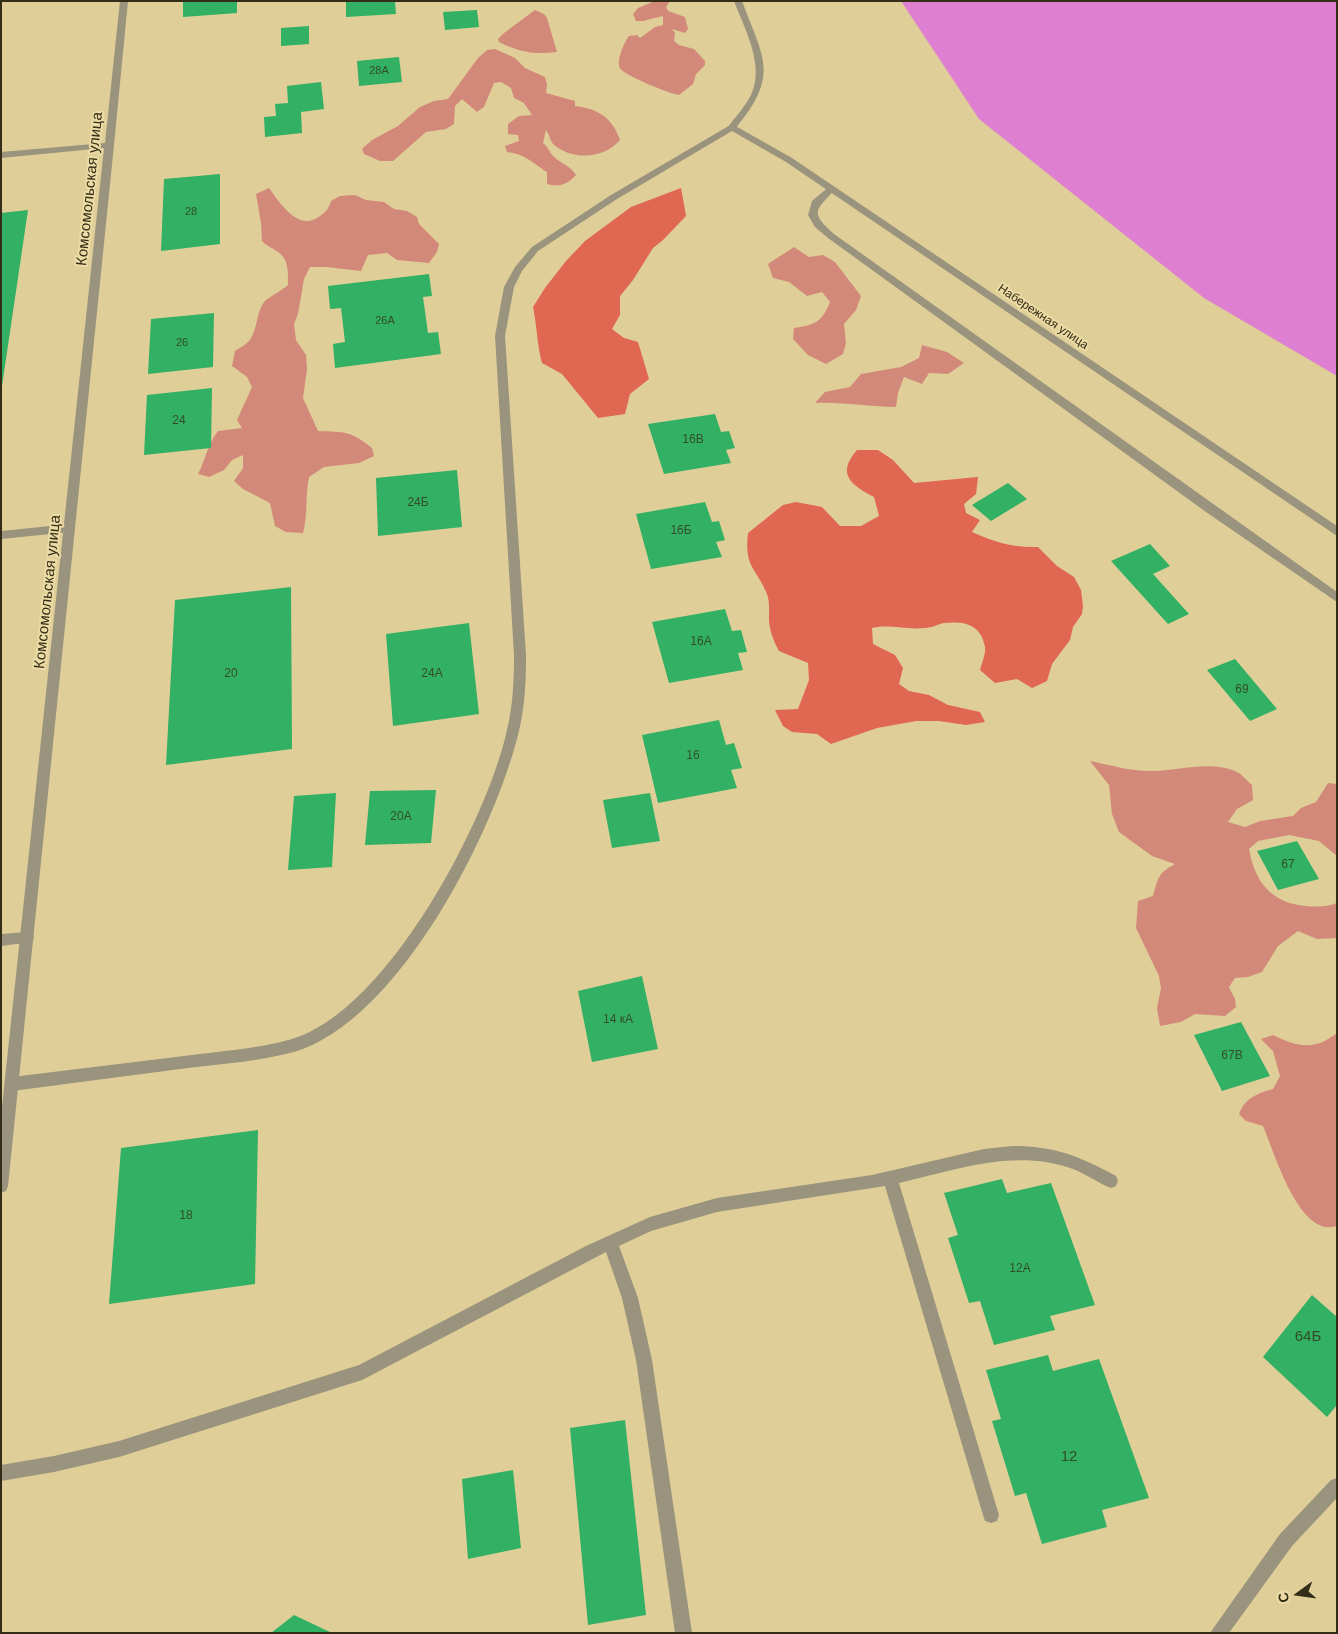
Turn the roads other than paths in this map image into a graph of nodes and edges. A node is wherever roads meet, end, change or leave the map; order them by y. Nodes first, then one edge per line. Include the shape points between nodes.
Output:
1 (124, 1) edge
2 (738, 1) edge
3 (732, 127) junction
4 (110, 145) junction
5 (1, 155) edge
6 (831, 188) junction
7 (70, 528) junction
8 (1337, 532) edge
9 (1, 535) edge
10 (1337, 598) edge
11 (27, 938) junction
12 (1, 940) edge
13 (12, 1084) junction
14 (890, 1178) junction
15 (1111, 1182) dead end
16 (1, 1186) edge
17 (610, 1242) junction
18 (1, 1473) edge
19 (1337, 1486) edge
20 (991, 1515) dead end
21 (684, 1633) edge
22 (1218, 1633) edge

1 - 4 street, Комсомольская улица
2 - 3 street via 760,65 760,83 747,110
3 - 6 street, Набережная улица
3 - 13 street via 541,244 524,260 507,292 500,336 520,690 513,731 496,786 469,848 403,957 368,997 333,1027 294,1045 241,1055
4 - 5 street
4 - 7 street, Комсомольская улица
6 - 8 street, Набережная улица
6 - 10 street via 815,203 813,215 818,225 831,236 951,320 1186,494
7 - 9 street
7 - 11 street, Комсомольская улица
11 - 12 street
11 - 13 street, Комсомольская улица
13 - 16 street, Комсомольская улица
14 - 15 street via 984,1156 1034,1153 1078,1163
14 - 17 street via 717,1205 650,1224
14 - 20 street
17 - 18 street via 362,1372 119,1449
17 - 21 street via 630,1298 644,1360
19 - 22 street via 1286,1540

